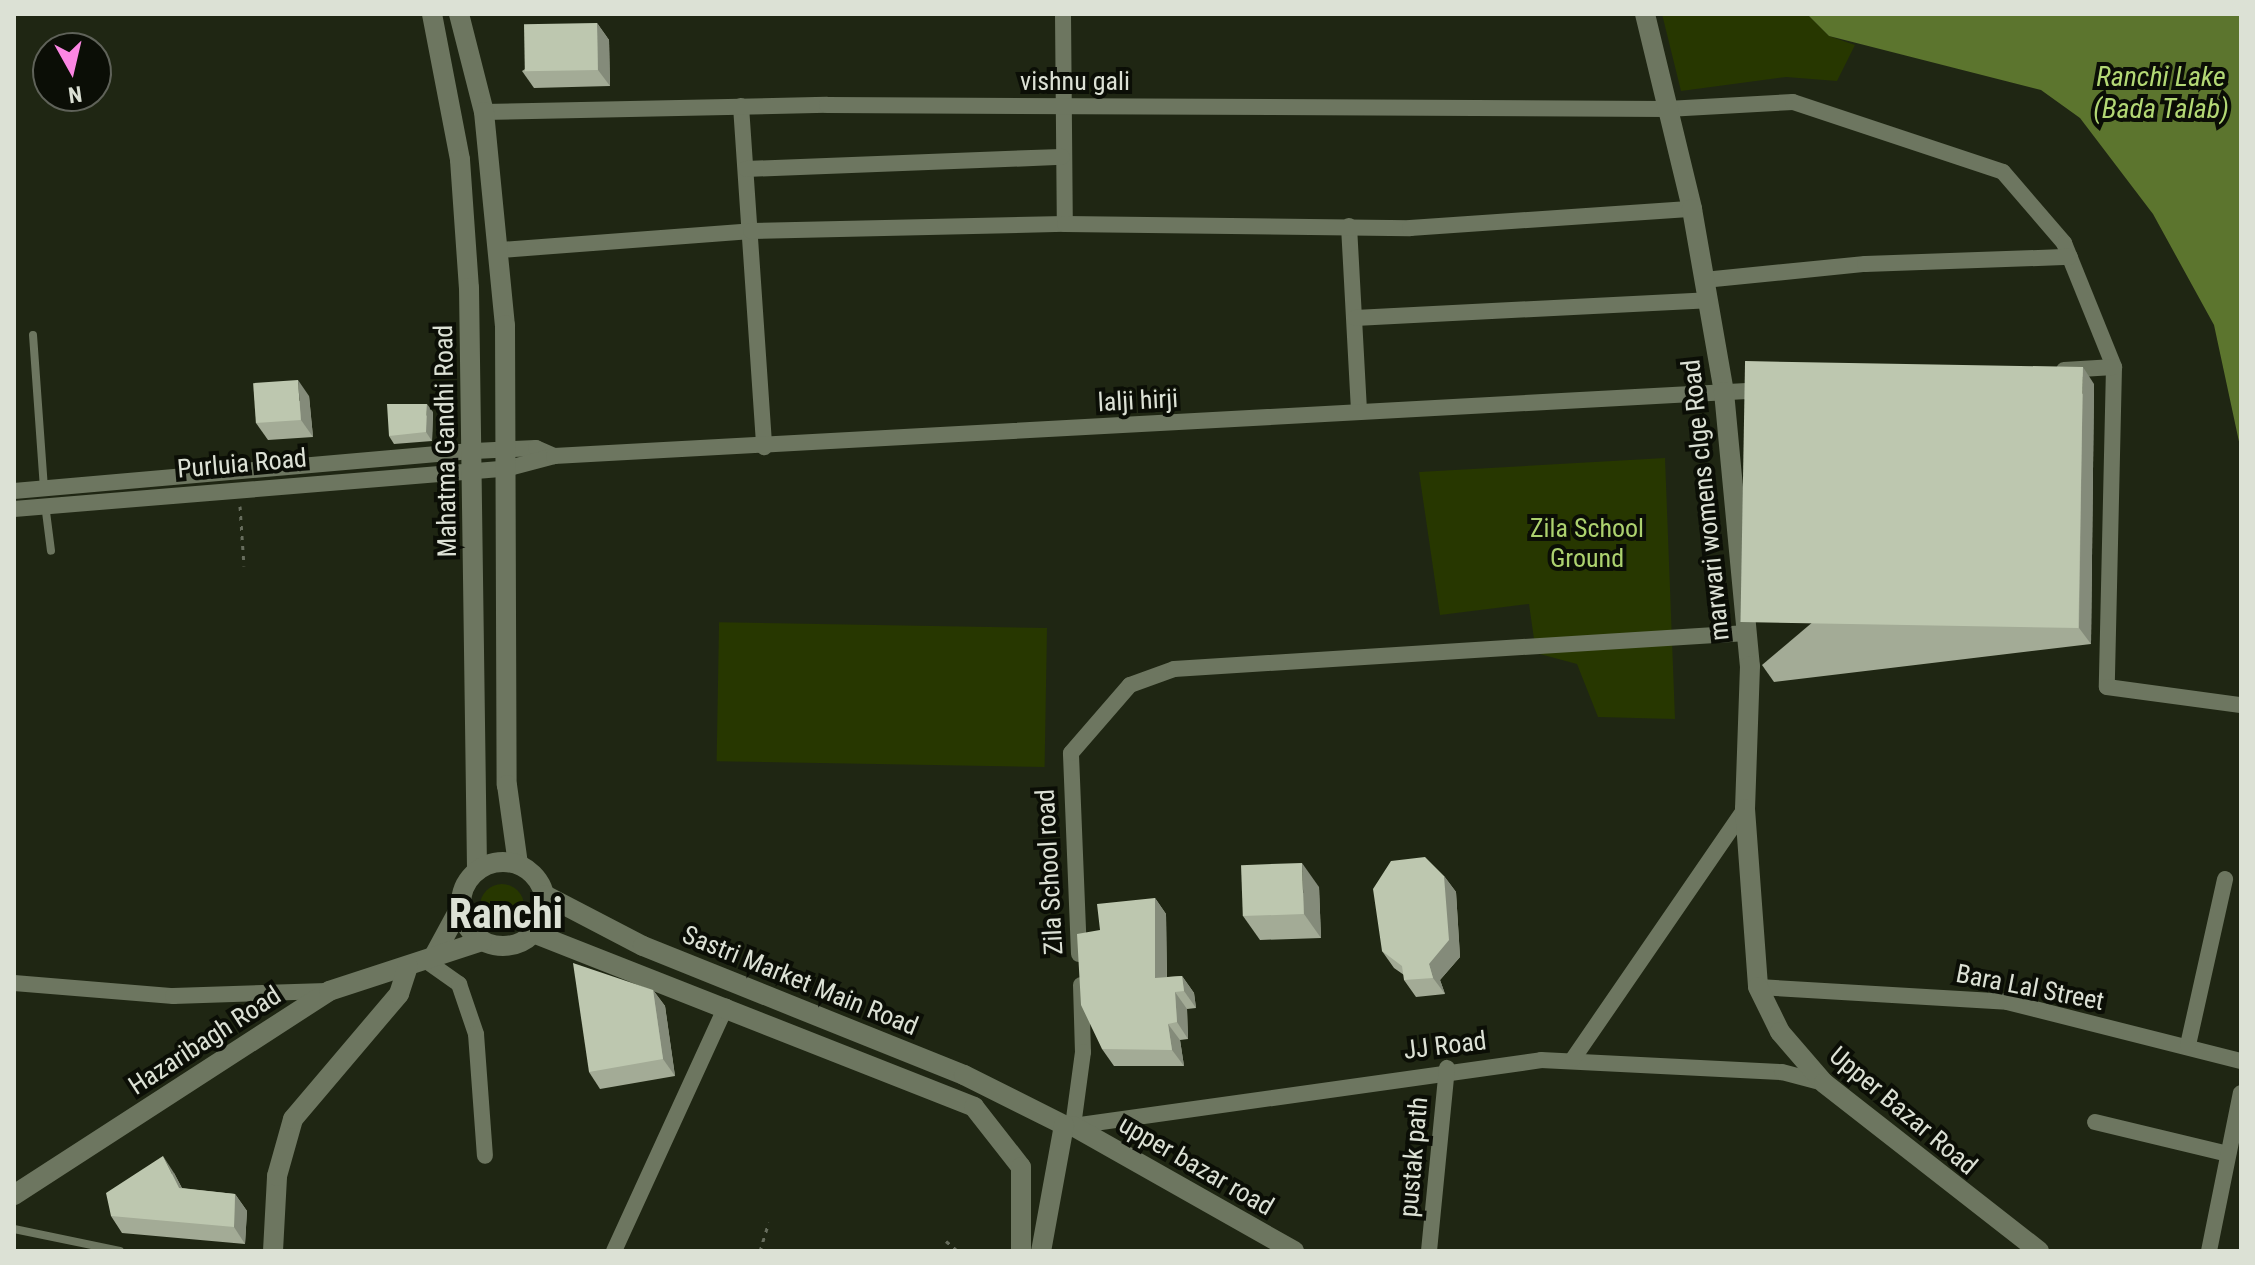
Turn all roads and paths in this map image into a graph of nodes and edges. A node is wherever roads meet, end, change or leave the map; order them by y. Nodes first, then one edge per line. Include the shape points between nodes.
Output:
1 (432, 14) edge
2 (459, 14) edge
3 (1063, 14) edge
4 (1645, 14) edge
5 (1062, 105) junction
6 (741, 106) junction
7 (1667, 109) junction
8 (484, 112) junction
9 (1062, 157) junction
10 (746, 169) junction
11 (1692, 209) junction
12 (1065, 224) junction
13 (1349, 226) junction
14 (751, 231) junction
15 (500, 250) junction
16 (2070, 257) junction
17 (1706, 290) junction
18 (1355, 318) junction
19 (33, 335) dead end
20 (2114, 367) junction
21 (2051, 371) edge
22 (1786, 388) edge
23 (1724, 392) junction
24 (1359, 412) junction
25 (764, 447) junction
26 (509, 459) junction
27 (474, 460) junction
28 (44, 488) junction
29 (238, 489) junction
30 (14, 491) edge
31 (46, 507) junction
32 (14, 509) edge
33 (51, 551) dead end
34 (244, 566) dead end
35 (1747, 633) junction
36 (2241, 705) edge
37 (1745, 809) junction
38 (518, 864) junction
39 (477, 870) junction
40 (2225, 879) dead end
41 (545, 895) junction
42 (460, 908) junction
43 (533, 933) junction
44 (482, 941) junction
45 (422, 960) junction
46 (14, 983) edge
47 (1758, 987) junction
48 (329, 991) junction
49 (726, 1006) junction
50 (2188, 1045) junction
51 (1573, 1059) junction
52 (2241, 1061) edge
53 (1447, 1068) junction
54 (1824, 1083) junction
55 (2241, 1093) edge
56 (2095, 1122) dead end
57 (1069, 1127) junction
58 (2228, 1154) junction
59 (485, 1156) dead end
60 (14, 1195) edge
61 (769, 1222) dead end
62 (14, 1229) edge
63 (946, 1241) dead end
64 (120, 1251) edge
65 (273, 1251) edge
66 (614, 1251) edge
67 (760, 1251) edge
68 (958, 1251) edge
69 (1021, 1251) edge
70 (1041, 1251) edge
71 (1294, 1251) edge
72 (1429, 1251) edge
73 (2039, 1251) edge
74 (2209, 1251) edge

1 - 27 main road, Mahatma Gandhi Road via 460,160
2 - 8 main road
3 - 5 street
4 - 7 main road, marwari womens clge Road
5 - 6 street, vishnu gali
5 - 7 street, vishnu gali
5 - 9 street
6 - 8 street, vishnu gali
6 - 10 street
7 - 11 main road, marwari womens clge Road
7 - 16 street, vishnu gali via 1793,102 2003,172
8 - 15 main road
9 - 10 street
9 - 12 street
10 - 14 street
11 - 13 street via 1477,226
11 - 17 main road, marwari womens clge Road
12 - 13 street
12 - 14 street
13 - 18 street
14 - 15 street
14 - 25 street
15 - 26 main road
16 - 17 street via 1865,264
16 - 20 street, vishnu gali
17 - 18 street
17 - 23 main road, marwari womens clge Road
18 - 24 street
19 - 28 lane
20 - 21 street
20 - 36 street via 2107,687
22 - 23 street, lalji hirji
23 - 24 street, lalji hirji
23 - 35 main road, marwari womens clge Road
24 - 25 street, lalji hirji
25 - 26 street, lalji hirji
26 - 27 street, lalji hirji
26 - 38 main road via 506,770
27 - 28 street, Purluia Road
27 - 29 street, Purluia Road
27 - 39 main road, Mahatma Gandhi Road
28 - 30 street, Purluia Road
28 - 31 lane
29 - 31 street, Purluia Road
29 - 34 path
31 - 32 street, Purluia Road
31 - 33 lane
35 - 37 main road, marwari womens clge Road
35 - 57 street, Zila School road via 1174,669 1130,685 1071,753 1083,1052
37 - 47 main road, marwari womens clge Road
37 - 51 street
38 - 39 main road
38 - 41 main road
39 - 42 main road
40 - 50 street
41 - 43 main road
41 - 57 main road, Sastri Market Main Road via 643,946 1038,1109
42 - 44 main road
42 - 45 main road
43 - 44 main road via 509,946
43 - 49 main road
44 - 45 main road, Hazaribagh Road
45 - 48 main road, Hazaribagh Road
45 - 59 street via 459,984 476,1034
45 - 65 main road via 293,1119 277,1176
46 - 48 street via 173,996
47 - 50 street, Bara Lal Street via 2007,1002
47 - 54 main road, Upper Bazar Road via 1780,1032
48 - 60 main road, Hazaribagh Road
49 - 66 street
49 - 69 main road via 974,1107 1021,1167
50 - 52 street, Bara Lal Street
51 - 53 street, JJ Road
51 - 54 street, JJ Road via 1782,1072
53 - 57 street, JJ Road
53 - 72 street, pustak path
54 - 73 main road, Upper Bazar Road
55 - 58 street
56 - 58 street
57 - 70 main road
57 - 71 main road, upper bazar road
58 - 74 street
61 - 67 path
62 - 64 lane
63 - 68 path

